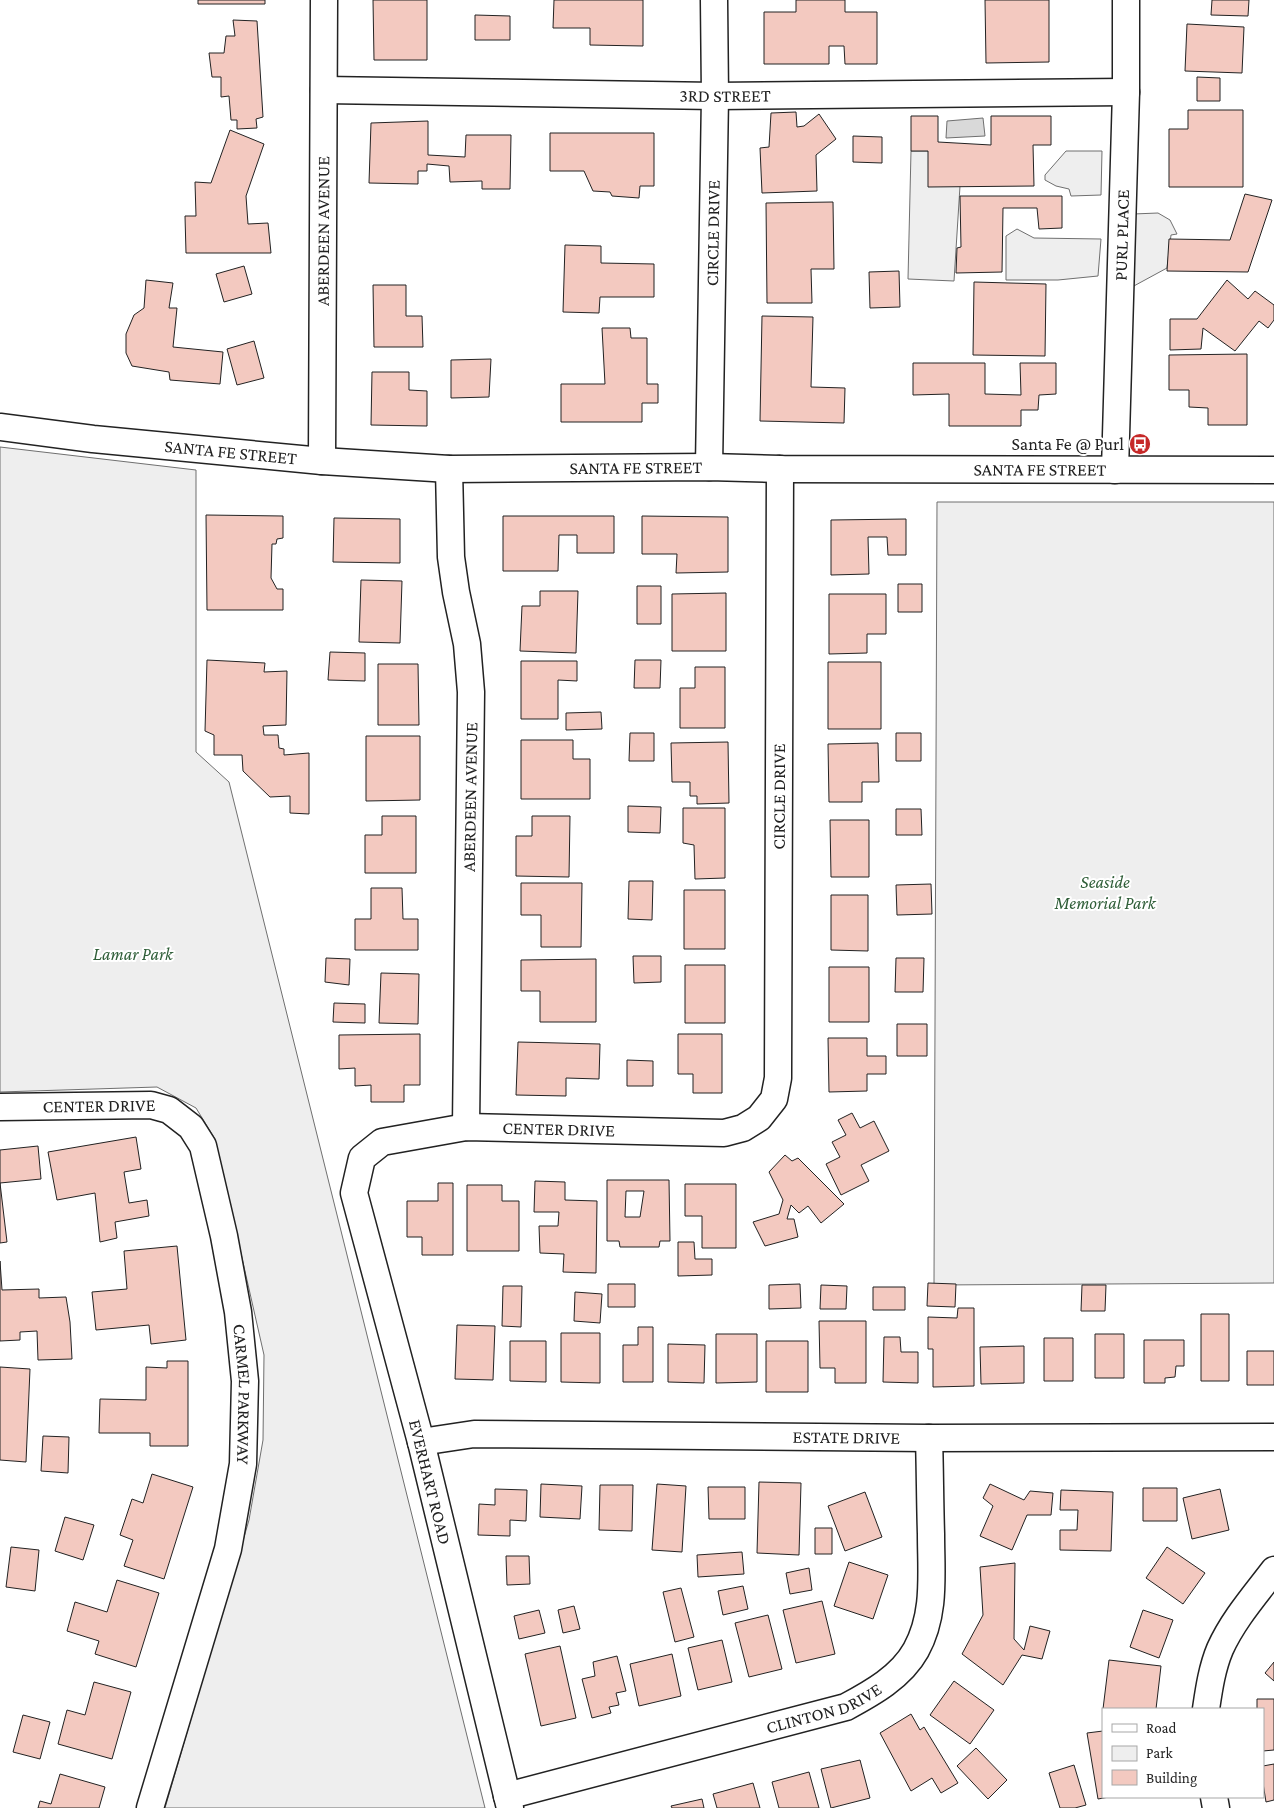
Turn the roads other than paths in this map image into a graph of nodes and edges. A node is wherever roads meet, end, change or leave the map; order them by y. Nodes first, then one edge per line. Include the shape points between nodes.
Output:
1 (324, 0) edge
2 (714, 0) edge
3 (1126, 0) edge
4 (324, 90) junction
5 (1126, 92) junction
6 (715, 96) junction
7 (0, 426) edge
8 (322, 461) junction
9 (709, 467) junction
10 (449, 469) junction
11 (780, 469) junction
12 (1115, 470) junction
13 (1274, 470) edge
14 (0, 1107) edge
15 (759, 1118) joint
16 (191, 1127) joint
17 (466, 1127) junction
18 (362, 1158) joint
19 (1274, 1437) edge
20 (929, 1438) junction
21 (421, 1442) junction
22 (1274, 1570) edge
23 (1206, 1708) edge
24 (509, 1802) edge
25 (150, 1808) edge

1 - 4 street, ABERDEEN AVENUE
2 - 6 street, CIRCLE DRIVE
3 - 5 street, PURL PLACE
4 - 6 street, 3RD STREET
4 - 8 street, ABERDEEN AVENUE
5 - 6 street, 3RD STREET
5 - 12 street, PURL PLACE
6 - 9 street, CIRCLE DRIVE
7 - 8 street, SANTA FE STREET via 93,439
8 - 10 street, SANTA FE STREET
9 - 10 street, SANTA FE STREET
9 - 11 street, SANTA FE STREET
10 - 17 street, ABERDEEN AVENUE via 451,557 467,644 471,692
11 - 12 street, SANTA FE STREET
11 - 15 street, CIRCLE DRIVE via 778,1078 774,1099
12 - 13 street, SANTA FE STREET
14 - 16 street, CENTER DRIVE via 151,1105 169,1110
15 - 17 street, CENTER DRIVE via 744,1128 724,1133
16 - 25 street, CARMEL PARKWAY via 202,1146 238,1312 245,1381 243,1464 228,1549
17 - 18 street, CENTER DRIVE via 382,1142
18 - 21 street, EVERHART ROAD via 354,1193
19 - 20 street, ESTATE DRIVE
20 - 21 street, ESTATE DRIVE via 474,1434
20 - 24 street, CLINTON DRIVE via 932,1598 927,1625 916,1652 899,1672 873,1693 846,1707
21 - 24 street, EVERHART ROAD
22 - 23 street via 1233,1624 1220,1650 1209,1685

